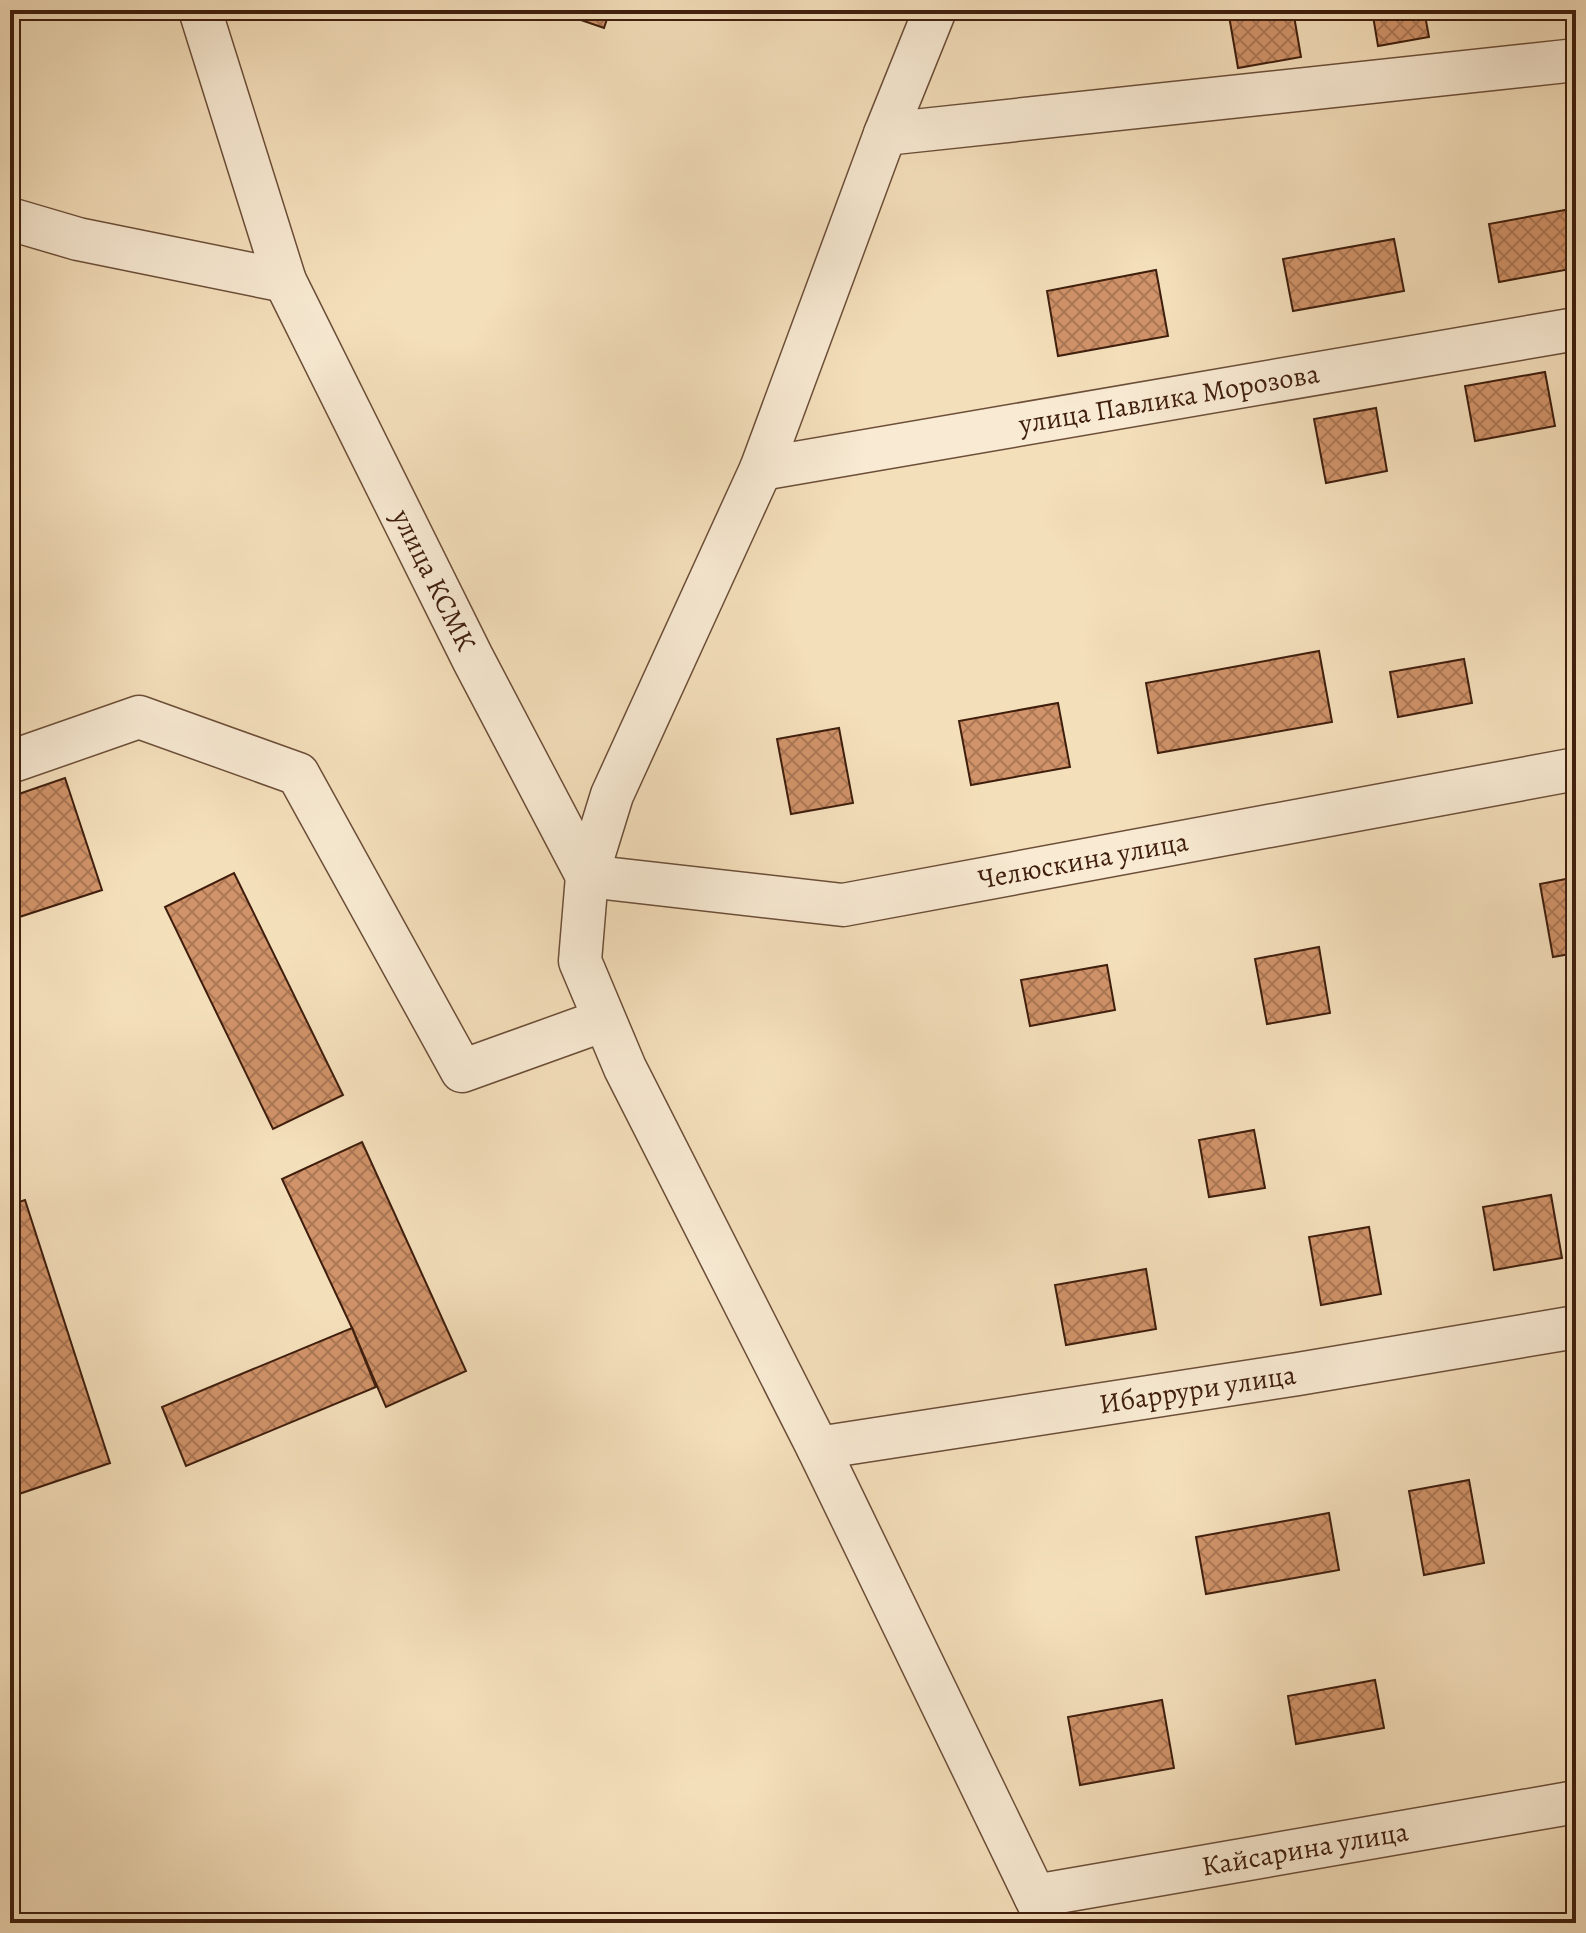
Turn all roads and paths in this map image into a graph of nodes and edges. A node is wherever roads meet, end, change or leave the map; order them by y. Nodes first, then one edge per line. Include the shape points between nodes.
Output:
1 (200, 10) edge
2 (935, 10) edge
3 (1576, 60) edge
4 (885, 134) junction
5 (10, 219) edge
6 (285, 281) junction
7 (1576, 329) edge
8 (761, 469) junction
9 (10, 762) edge
10 (1576, 769) edge
11 (587, 876) junction
12 (604, 1020) junction
13 (1576, 1327) edge
14 (818, 1448) junction
15 (1576, 1802) edge
16 (1042, 1910) edge

1 - 6 street, улица КСМК
2 - 4 street
3 - 4 street
4 - 8 street
5 - 6 street via 78,239
6 - 11 street, улица КСМК
7 - 8 street, улица Павлика Морозова
8 - 11 street via 612,795
9 - 12 street via 139,717 298,774 462,1071
10 - 11 street, Челюскина улица via 843,905
11 - 12 street via 580,961
12 - 14 street
13 - 14 street, Ибаррури улица
14 - 16 street
15 - 16 street, Кайсарина улица

